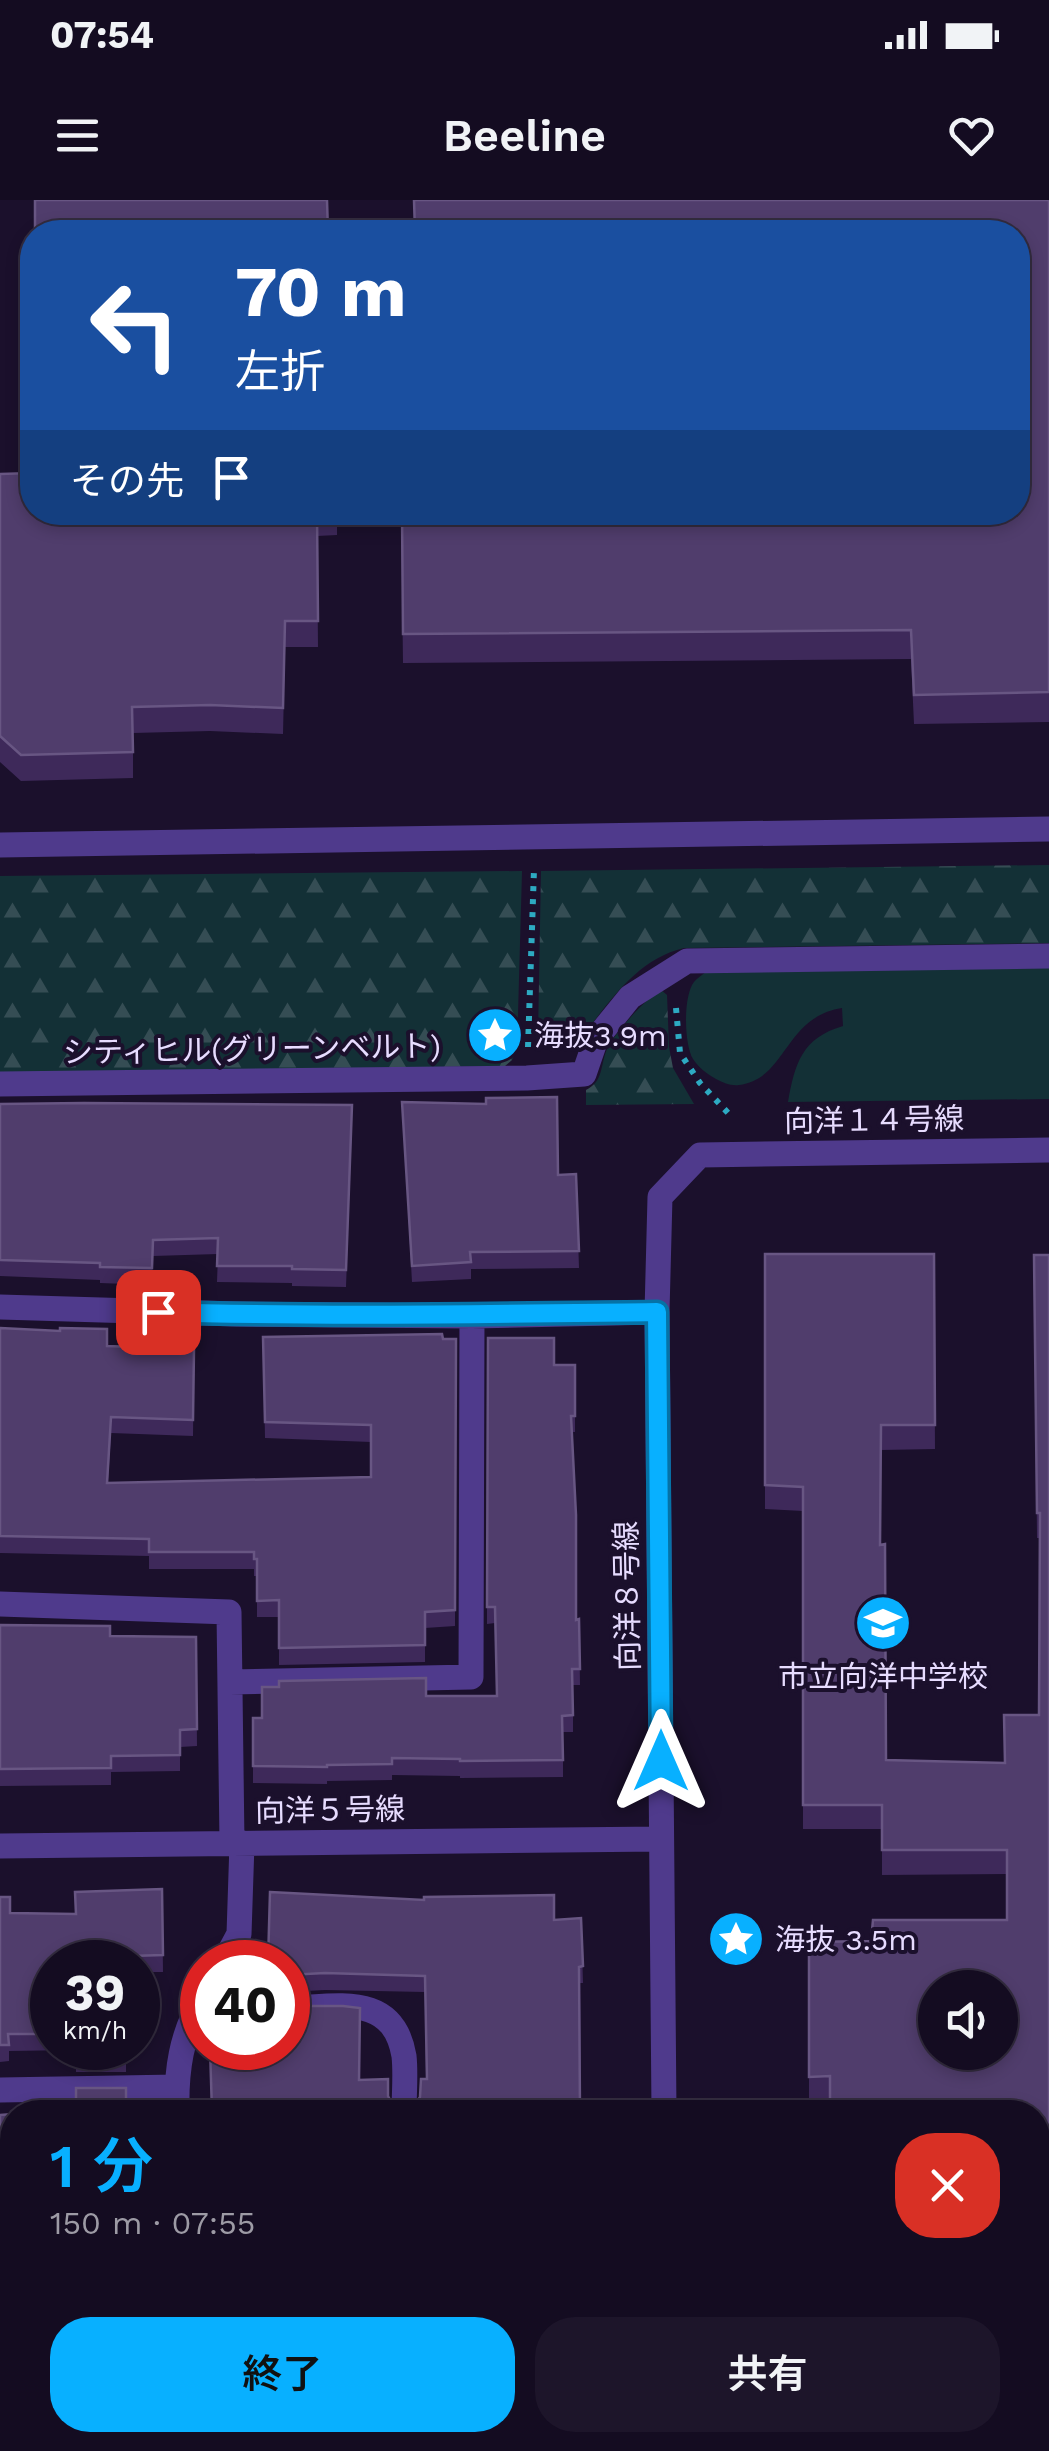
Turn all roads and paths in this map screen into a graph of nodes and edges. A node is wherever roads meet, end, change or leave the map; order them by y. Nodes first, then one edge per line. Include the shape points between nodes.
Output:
1 (1049, 829) edge
2 (0, 844) edge
3 (534, 868) dead end
4 (1049, 956) edge
5 (687, 960) junction
6 (527, 1078) junction
7 (0, 1084) edge
8 (729, 1114) dead end
9 (1049, 1150) edge
10 (700, 1155) joint
11 (0, 1306) edge
12 (657, 1312) junction
13 (472, 1316) junction
14 (0, 1604) edge
15 (230, 1682) junction
16 (661, 1839) junction
17 (236, 1844) junction
18 (0, 1846) edge
19 (236, 1940) edge
20 (310, 2008) edge
21 (180, 2061) edge
22 (0, 2090) edge
23 (177, 2100) edge
24 (404, 2100) edge
25 (664, 2100) edge

1 - 2 street
3 - 6 path
4 - 5 street
5 - 6 street, シティヒル(グリーンベルト) via 630,997 596,1039 584,1074
5 - 8 path via 676,1008 680,1053
6 - 7 street, シティヒル(グリーンベルト)
9 - 10 street, 向洋１４号線
10 - 12 street, 向洋８号線 via 660,1196
11 - 13 street
12 - 13 street
12 - 16 street, 向洋８号線
13 - 15 street via 471,1676
14 - 15 street via 228,1612
15 - 17 street
16 - 17 street, 向洋５号線
16 - 25 street, 向洋８号線
17 - 18 street, 向洋５号線
17 - 19 street
20 - 24 street via 380,2012 397,2029
21 - 23 street
22 - 23 street

